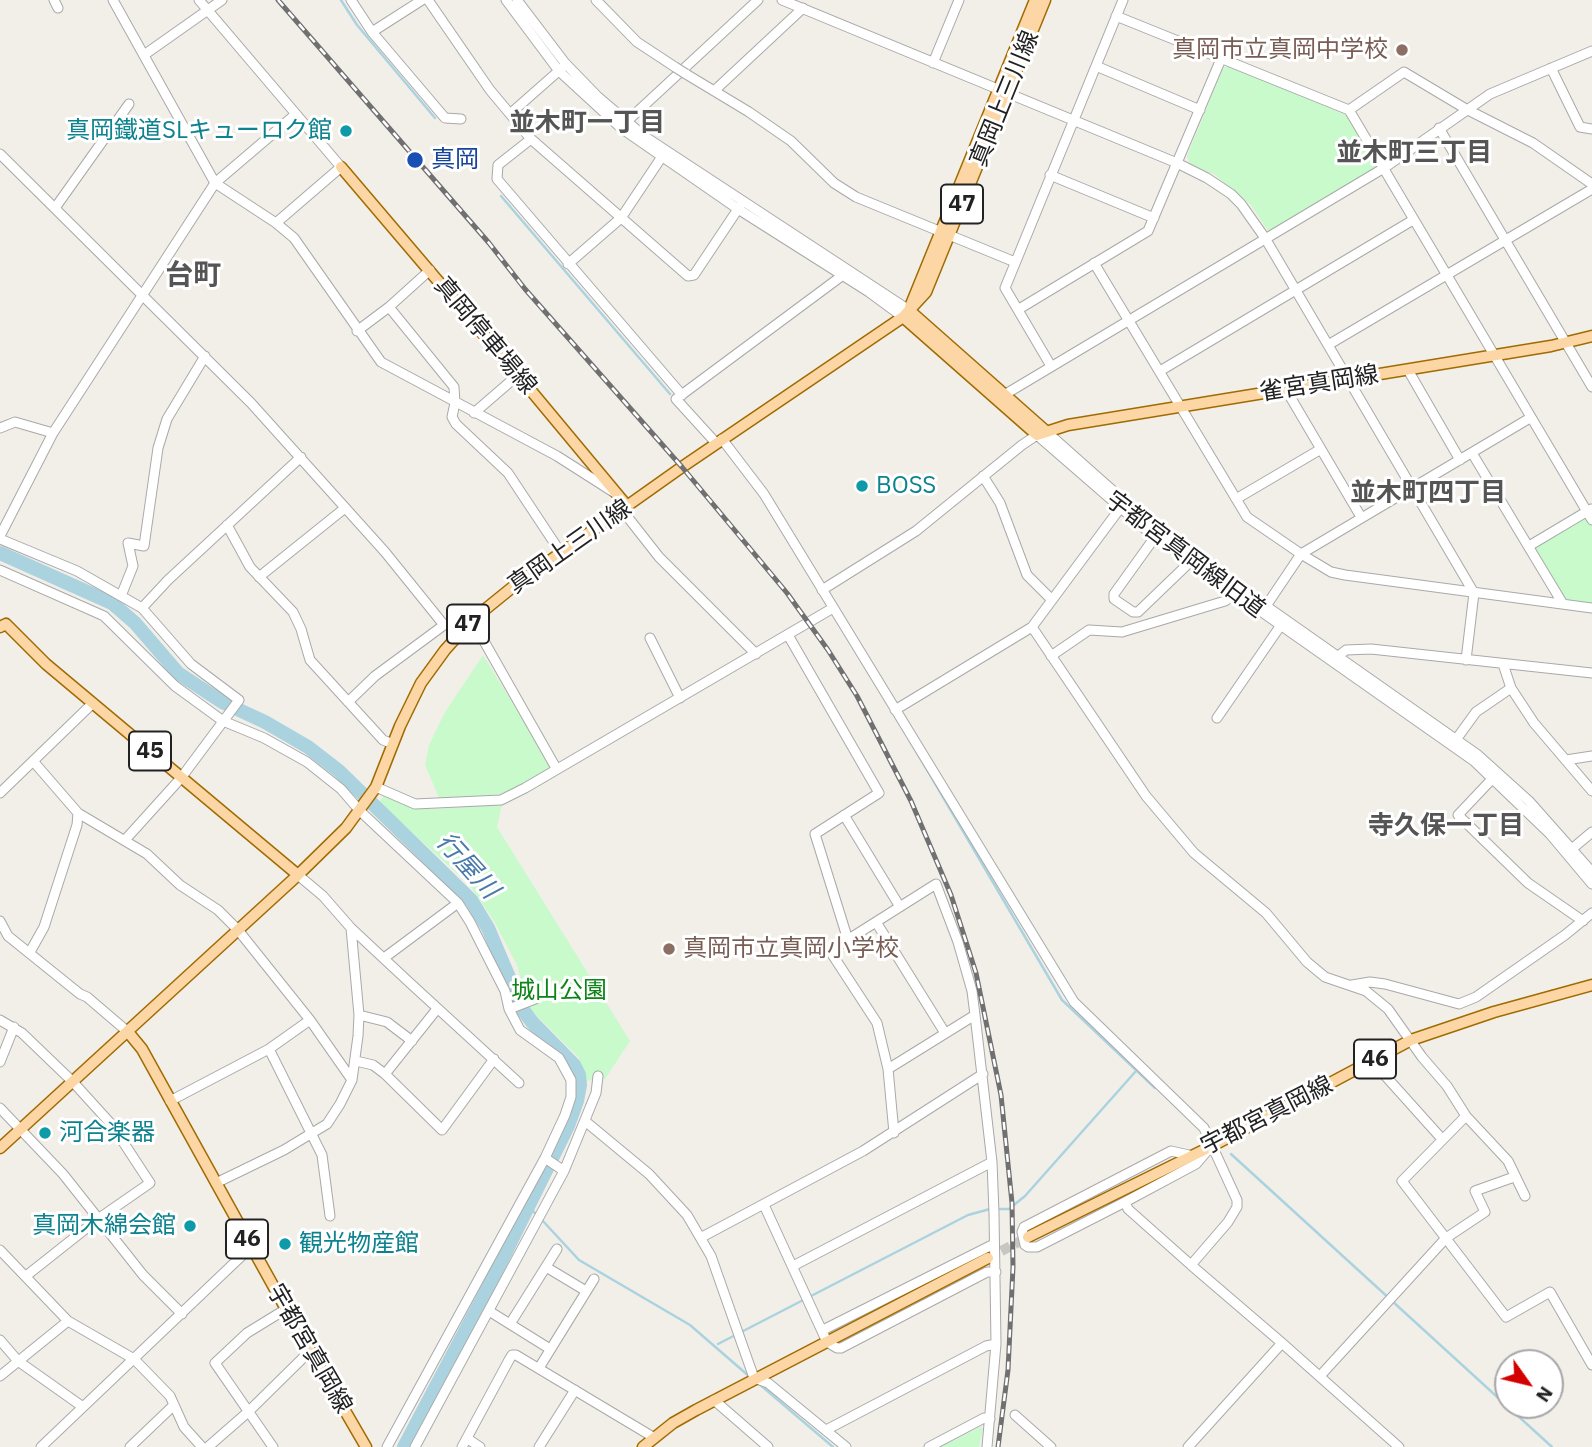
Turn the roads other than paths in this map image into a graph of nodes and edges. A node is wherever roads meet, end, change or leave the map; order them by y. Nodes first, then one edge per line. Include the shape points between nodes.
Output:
1 (113, 0) edge
2 (199, 0) edge
3 (222, 0) edge
4 (351, 0) edge
5 (422, 0) edge
6 (428, 0) edge
7 (506, 0) edge
8 (517, 0) edge
9 (596, 0) edge
10 (758, 0) edge
11 (782, 0) edge
12 (1035, 0) edge
13 (1045, 0) edge
14 (1123, 0) edge
15 (957, 1) edge
16 (803, 8) junction
17 (208, 11) junction
18 (1116, 16) junction
19 (372, 32) junction
20 (1592, 51) edge
21 (144, 55) junction
22 (1221, 59) junction
23 (933, 63) junction
24 (1096, 66) junction
25 (562, 67) junction
26 (1552, 68) junction
27 (714, 91) junction
28 (1002, 92) junction
29 (129, 104) dead end
30 (1466, 109) junction
31 (1200, 110) junction
32 (1349, 110) junction
33 (510, 113) junction
34 (296, 114) junction
35 (461, 119) dead end
36 (1073, 121) junction
37 (624, 125) junction
38 (1591, 127) edge
39 (1439, 128) junction
40 (531, 139) junction
41 (0, 155) edge
42 (664, 155) junction
43 (1177, 163) junction
44 (341, 167) junction
45 (1384, 168) junction
46 (1051, 175) junction
47 (215, 183) junction
48 (1592, 186) edge
49 (740, 206) junction
50 (55, 208) junction
51 (621, 218) junction
52 (1154, 218) junction
53 (1413, 220) junction
54 (276, 223) junction
55 (944, 233) junction
56 (1265, 238) junction
57 (1506, 238) junction
58 (1015, 262) junction
59 (1094, 263) junction
60 (568, 264) junction
61 (430, 270) junction
62 (843, 275) junction
63 (1446, 275) junction
64 (1295, 290) junction
65 (142, 296) junction
66 (389, 307) junction
67 (1019, 309) junction
68 (906, 313) junction
69 (1128, 320) junction
70 (357, 331) junction
71 (1592, 336) edge
72 (1566, 343) junction
73 (1328, 345) junction
74 (1494, 355) junction
75 (205, 356) junction
76 (1051, 366) junction
77 (1408, 370) junction
78 (1160, 371) junction
79 (519, 375) junction
80 (1348, 379) junction
81 (1592, 387) edge
82 (1285, 388) junction
83 (682, 395) junction
84 (1004, 395) junction
85 (455, 403) junction
86 (1180, 407) junction
87 (474, 413) junction
88 (1530, 418) junction
89 (0, 428) edge
90 (53, 433) junction
91 (1042, 434) junction
92 (719, 441) junction
93 (1321, 449) junction
94 (1472, 453) junction
95 (301, 457) junction
96 (1460, 460) junction
97 (983, 475) junction
98 (1413, 487) junction
99 (616, 494) junction
100 (1236, 499) junction
101 (627, 506) junction
102 (1122, 506) junction
103 (345, 508) junction
104 (1590, 514) edge
105 (1361, 517) junction
106 (228, 526) junction
107 (1155, 537) junction
108 (0, 538) edge
109 (1529, 546) junction
110 (561, 553) junction
111 (1301, 554) junction
112 (1190, 562) junction
113 (0, 570) edge
114 (259, 578) junction
115 (822, 590) junction
116 (1474, 593) junction
117 (1236, 594) junction
118 (121, 596) junction
119 (1052, 600) junction
120 (1563, 604) junction
121 (1266, 606) junction
122 (142, 608) junction
123 (833, 608) junction
124 (1592, 608) edge
125 (472, 620) junction
126 (2, 623) edge
127 (1281, 625) junction
128 (1032, 627) junction
129 (788, 635) junction
130 (650, 638) dead end
131 (755, 654) junction
132 (1051, 656) junction
133 (1336, 658) junction
134 (1466, 660) junction
135 (1503, 664) junction
136 (1592, 673) edge
137 (1511, 688) junction
138 (680, 698) junction
139 (348, 702) junction
140 (93, 703) junction
141 (895, 710) junction
142 (1217, 718) dead end
143 (224, 720) junction
144 (1454, 741) junction
145 (393, 744) junction
146 (1592, 756) edge
147 (1566, 760) junction
148 (33, 761) junction
149 (556, 768) junction
150 (181, 778) junction
151 (1493, 778) junction
152 (374, 790) junction
153 (1592, 791) edge
154 (0, 793) edge
155 (362, 808) junction
156 (78, 813) junction
157 (844, 815) junction
158 (1592, 832) edge
159 (125, 840) junction
160 (1573, 848) junction
161 (1592, 872) edge
162 (298, 875) junction
163 (1592, 884) edge
164 (458, 903) junction
165 (900, 907) junction
166 (1592, 913) edge
167 (0, 921) edge
168 (1583, 921) junction
169 (876, 922) junction
170 (351, 928) junction
171 (238, 930) junction
172 (8, 936) junction
173 (848, 940) junction
174 (0, 947) edge
175 (30, 953) junction
176 (384, 958) junction
177 (1350, 985) junction
178 (1592, 985) edge
179 (535, 999) dead end
180 (437, 1009) junction
181 (509, 1009) junction
182 (359, 1015) junction
183 (975, 1015) junction
184 (0, 1020) edge
185 (310, 1020) junction
186 (14, 1027) junction
187 (128, 1032) junction
188 (945, 1033) junction
189 (1412, 1040) junction
190 (412, 1041) junction
191 (269, 1049) junction
192 (494, 1059) junction
193 (356, 1060) junction
194 (1372, 1061) junction
195 (0, 1062) edge
196 (888, 1069) junction
197 (385, 1074) junction
198 (983, 1074) junction
199 (598, 1076) dead end
200 (352, 1080) junction
201 (73, 1082) junction
202 (519, 1083) dead end
203 (170, 1101) junction
204 (0, 1108) edge
205 (1466, 1116) junction
206 (585, 1121) junction
207 (20, 1130) junction
208 (312, 1133) junction
209 (894, 1133) junction
210 (1442, 1139) junction
211 (1212, 1146) junction
212 (0, 1148) edge
213 (1189, 1155) junction
214 (545, 1158) junction
215 (992, 1162) junction
216 (564, 1171) junction
217 (1514, 1177) junction
218 (216, 1183) junction
219 (1525, 1196) dead end
220 (1125, 1202) junction
221 (764, 1205) junction
222 (330, 1216) dead end
223 (98, 1219) junction
224 (702, 1237) junction
225 (1028, 1237) tunnel mouth
226 (1446, 1238) junction
227 (994, 1244) junction
228 (251, 1247) junction
229 (557, 1249) dead end
230 (0, 1250) edge
231 (988, 1258) tunnel mouth
232 (1191, 1265) junction
233 (793, 1266) junction
234 (546, 1267) junction
235 (996, 1272) junction
236 (26, 1276) junction
237 (594, 1279) dead end
238 (586, 1291) junction
239 (286, 1309) junction
240 (489, 1311) junction
241 (181, 1314) junction
242 (68, 1321) junction
243 (510, 1324) junction
244 (825, 1336) junction
245 (0, 1340) edge
246 (996, 1343) junction
247 (1282, 1343) junction
248 (551, 1349) junction
249 (310, 1351) junction
250 (134, 1359) junction
251 (18, 1361) junction
252 (1592, 1366) edge
253 (539, 1368) junction
254 (0, 1376) edge
255 (1320, 1377) junction
256 (754, 1378) junction
257 (575, 1390) junction
258 (714, 1400) junction
259 (174, 1405) junction
260 (83, 1407) junction
261 (248, 1412) junction
262 (1015, 1415) dead end
263 (990, 1419) junction
264 (826, 1430) junction
265 (653, 1437) junction
266 (465, 1443) edge
267 (763, 1445) edge
268 (41, 1447) edge
269 (130, 1447) edge
270 (202, 1447) edge
271 (208, 1447) edge
272 (273, 1447) edge
273 (366, 1447) edge
274 (387, 1447) edge
275 (415, 1447) edge
276 (480, 1447) edge
277 (539, 1447) edge
278 (643, 1447) edge
279 (846, 1447) edge
280 (929, 1447) edge
281 (987, 1447) edge
282 (1051, 1447) edge
283 (1188, 1447) edge
284 (1399, 1447) edge

1 - 21 street
2 - 17 street
3 - 17 street
4 - 19 street
5 - 19 street
6 - 33 street
7 - 25 street
8 - 25 street
9 - 27 street, bridge via 637,42
10 - 37 street
11 - 16 street
12 - 28 main road, 真岡上三川線 / 47
13 - 28 main road, 真岡上三川線 / 47
14 - 18 street
15 - 23 street
16 - 23 street
16 - 27 street
17 - 21 street
17 - 34 street
18 - 22 street
18 - 24 street
19 - 35 street via 444,118
20 - 26 street
21 - 47 street
22 - 31 street
22 - 32 street
23 - 28 street
24 - 31 street
24 - 36 street
25 - 33 street
25 - 37 street
26 - 30 street
26 - 38 street via 1580,127
27 - 55 street via 791,141 834,183 856,197
28 - 36 street
28 - 55 main road, 真岡上三川線 / 47
29 - 50 street
30 - 32 street via 1404,72
30 - 39 street
30 - 48 street via 1533,143
31 - 43 street
32 - 45 street
33 - 40 street
34 - 44 street
34 - 47 street
36 - 43 street
36 - 46 street
37 - 42 street
39 - 45 street
39 - 57 street
40 - 51 street
40 - 60 street via 498,165 497,178
41 - 50 street
42 - 49 street
42 - 51 street
43 - 52 street
43 - 56 street via 1231,194
44 - 54 street
44 - 61 main road, 真岡停車場線
45 - 53 street
45 - 56 street
46 - 52 street
46 - 58 street
47 - 54 street
47 - 65 street
48 - 57 street
49 - 51 street via 694,275 688,276
49 - 62 street
49 - 68 street via 879,288
50 - 65 street
51 - 60 street
52 - 59 street via 1148,231
53 - 63 street
53 - 64 street
54 - 70 street via 293,239
55 - 58 street
55 - 68 main road, 真岡上三川線 / 47
56 - 64 street
56 - 69 street
57 - 63 street
57 - 72 street
58 - 67 street via 1005,288
59 - 67 street
59 - 69 street
60 - 83 street
61 - 66 street
61 - 79 main road, 真岡停車場線
62 - 68 street
62 - 83 street
63 - 73 street
63 - 74 street
64 - 73 street
64 - 78 street
65 - 75 street
65 - 90 street
66 - 70 street
66 - 85 street via 454,387
67 - 76 street
68 - 84 main road
68 - 91 main road
68 - 92 main road, 真岡上三川線 / 47
69 - 76 street
69 - 78 street
70 - 85 street via 381,362
71 - 72 main road, 雀宮真岡線
72 - 74 main road, 雀宮真岡線
72 - 81 street
73 - 80 street
74 - 77 main road, 雀宮真岡線
74 - 88 street
75 - 95 street
75 - 118 street via 167,419 158,448 144,546 128,543 133,566
76 - 84 street
77 - 80 main road, 雀宮真岡線
77 - 96 street
78 - 86 street
79 - 87 street
79 - 99 main road, 真岡停車場線
80 - 82 main road, 雀宮真岡線
80 - 98 street
82 - 86 main road, 雀宮真岡線
82 - 93 street
83 - 92 street via 676,398
84 - 91 main road
85 - 87 street
85 - 110 street via 452,417 456,425 508,473
86 - 91 main road, 雀宮真岡線 via 1068,425
86 - 100 street
87 - 99 street via 557,456
88 - 94 street
88 - 104 street
89 - 90 street via 15,422
90 - 108 street
91 - 97 street
91 - 102 street, 宇都宮真岡線旧道
92 - 101 main road, 真岡上三川線 / 47
92 - 115 street via 764,494
93 - 100 street
93 - 105 street
94 - 96 street
94 - 109 street
95 - 103 street
95 - 106 street
96 - 98 street
97 - 115 street via 916,531
97 - 119 street via 1000,503 1027,575
98 - 105 street
98 - 116 street
99 - 101 main road, 真岡停車場線
100 - 111 street via 1247,517
101 - 110 main road, 真岡上三川線 / 47
101 - 131 street via 626,515 660,557
102 - 107 street, 宇都宮真岡線旧道
102 - 119 street
102 - 121 street, 宇都宮真岡線旧道
103 - 114 street
103 - 139 street via 444,625
104 - 109 street
105 - 111 street
106 - 114 street
106 - 122 street
107 - 112 street, 宇都宮真岡線旧道
107 - 112 street via 1114,599 1138,612
108 - 118 street via 77,571
109 - 120 street
110 - 125 main road, 真岡上三川線 / 47
111 - 116 street via 1331,572
111 - 121 street
112 - 117 street, 宇都宮真岡線旧道
113 - 143 street via 104,615 175,686
114 - 139 street via 293,612 310,660
115 - 123 street
116 - 120 street
116 - 134 street
117 - 127 street, 宇都宮真岡線旧道
117 - 132 street via 1122,632 1089,630
118 - 122 street
119 - 128 street
120 - 124 street
121 - 133 street, 宇都宮真岡線旧道
122 - 143 street via 191,664 239,700
123 - 129 street
123 - 141 street
125 - 145 main road, 真岡上三川線 / 47 via 421,683
125 - 149 street
126 - 140 main road, 45
127 - 133 street, 宇都宮真岡線旧道
127 - 142 street
128 - 132 street
128 - 141 street
129 - 131 street
129 - 157 street via 879,793
130 - 138 street
131 - 138 street
132 - 177 street via 1146,796 1194,853 1265,913 1307,962 1325,977
133 - 134 street via 1346,650 1360,648
133 - 144 street
134 - 135 street
135 - 136 street
135 - 137 street
137 - 144 street via 1476,712
137 - 147 street
138 - 149 street
139 - 145 street via 383,740
140 - 148 street
140 - 150 main road, 45
141 - 211 street via 1074,1002 1204,1128
143 - 150 street
143 - 155 street via 307,762
144 - 151 street
144 - 160 street via 1509,782
145 - 152 main road, 真岡上三川線 / 47
146 - 147 street
147 - 153 street
148 - 154 street
148 - 156 street
149 - 152 street via 501,800 415,804
150 - 159 street
150 - 162 main road, 45
151 - 163 street
151 - 168 street via 1458,815 1528,883
152 - 155 main road, 真岡上三川線 / 47
155 - 162 main road, 真岡上三川線 / 47
155 - 164 street
156 - 159 street
156 - 175 street via 44,927
157 - 165 street
157 - 173 street via 815,834
158 - 160 street
159 - 171 street via 180,885 213,905
160 - 161 street
162 - 170 street
162 - 171 main road, 真岡上三川線 / 47
164 - 176 street
164 - 181 street via 505,991
165 - 169 street
165 - 183 street via 936,884 958,942
166 - 168 street
167 - 172 street
168 - 177 street via 1476,997 1459,1004 1385,984
169 - 173 street
169 - 188 street
170 - 176 street
170 - 182 street
171 - 185 street
171 - 187 main road, 真岡上三川線 / 47
172 - 174 street
172 - 175 street
173 - 196 street via 830,951 877,1023
175 - 187 street
176 - 180 street
177 - 189 street via 1388,1009
178 - 189 main road, 宇都宮真岡線 / 46
179 - 181 street
180 - 190 street
180 - 192 street
181 - 214 street via 520,1030 559,1059 570,1080 571,1097
182 - 190 street via 387,1022
182 - 193 street
183 - 188 street
183 - 198 street
184 - 186 street
185 - 191 street
185 - 200 street
186 - 195 street
186 - 201 street
187 - 201 main road, 真岡上三川線
187 - 203 main road, 宇都宮真岡線 / 46
188 - 196 street
189 - 194 main road, 宇都宮真岡線 / 46
189 - 205 street
190 - 197 street
191 - 203 street
191 - 208 street
192 - 197 street via 442,1129
192 - 202 street
193 - 197 street
193 - 200 street
194 - 210 street
194 - 211 main road, 宇都宮真岡線 / 46
196 - 209 street
198 - 209 street
198 - 215 street
199 - 206 street
200 - 208 street via 327,1124
201 - 207 main road, 真岡上三川線
201 - 223 street via 119,1133 150,1183
203 - 218 main road, 宇都宮真岡線 / 46
204 - 207 street
205 - 210 street
205 - 217 street via 1508,1161
206 - 216 street
206 - 224 street via 669,1193
207 - 212 main road, 真岡上三川線
207 - 223 street
208 - 218 street
208 - 222 street via 322,1155
209 - 221 street
210 - 226 street via 1402,1181
211 - 213 main road, 宇都宮真岡線 / 46
211 - 220 street via 1196,1164
211 - 232 street via 1237,1207
213 - 220 street via 1171,1152 1024,1227 1025,1245 1037,1247
213 - 225 main road, 宇都宮真岡線 / 46
214 - 216 street
214 - 274 street
215 - 227 street
215 - 233 street
216 - 240 street
217 - 219 street
217 - 226 street via 1475,1191 1485,1213
218 - 228 main road, 宇都宮真岡線 / 46
220 - 232 street
221 - 224 street
221 - 233 street
223 - 236 street
223 - 241 street
224 - 256 street
226 - 252 street via 1506,1317 1550,1292
226 - 255 street
227 - 235 street
227 - 244 street
228 - 239 main road, 宇都宮真岡線 / 46
228 - 241 street
229 - 234 street
230 - 236 street
231 - 244 main road
232 - 247 street
233 - 244 street
234 - 238 street
234 - 243 street
235 - 244 street via 987,1272 841,1348
235 - 246 street
236 - 242 street
237 - 238 street
238 - 248 street
239 - 249 main road, 宇都宮真岡線 / 46
239 - 261 street via 247,1333 215,1363
240 - 243 street
240 - 275 street
241 - 250 street
242 - 250 street
242 - 251 street
243 - 248 street
244 - 256 main road
245 - 251 street
246 - 263 street
246 - 264 street
247 - 255 street
247 - 283 street
248 - 253 street
249 - 261 street
249 - 273 main road, 宇都宮真岡線 / 46
250 - 259 street
250 - 260 street
251 - 254 street
251 - 260 street
253 - 257 street
253 - 266 street via 512,1355
255 - 284 street
256 - 258 main road
256 - 264 street via 768,1383
257 - 265 street
257 - 277 street
258 - 265 main road
258 - 267 street
259 - 269 street
259 - 270 street via 184,1427
260 - 268 street
261 - 271 street
261 - 272 street
262 - 282 street
263 - 280 street
263 - 281 street
264 - 279 street
265 - 278 main road
266 - 276 street

